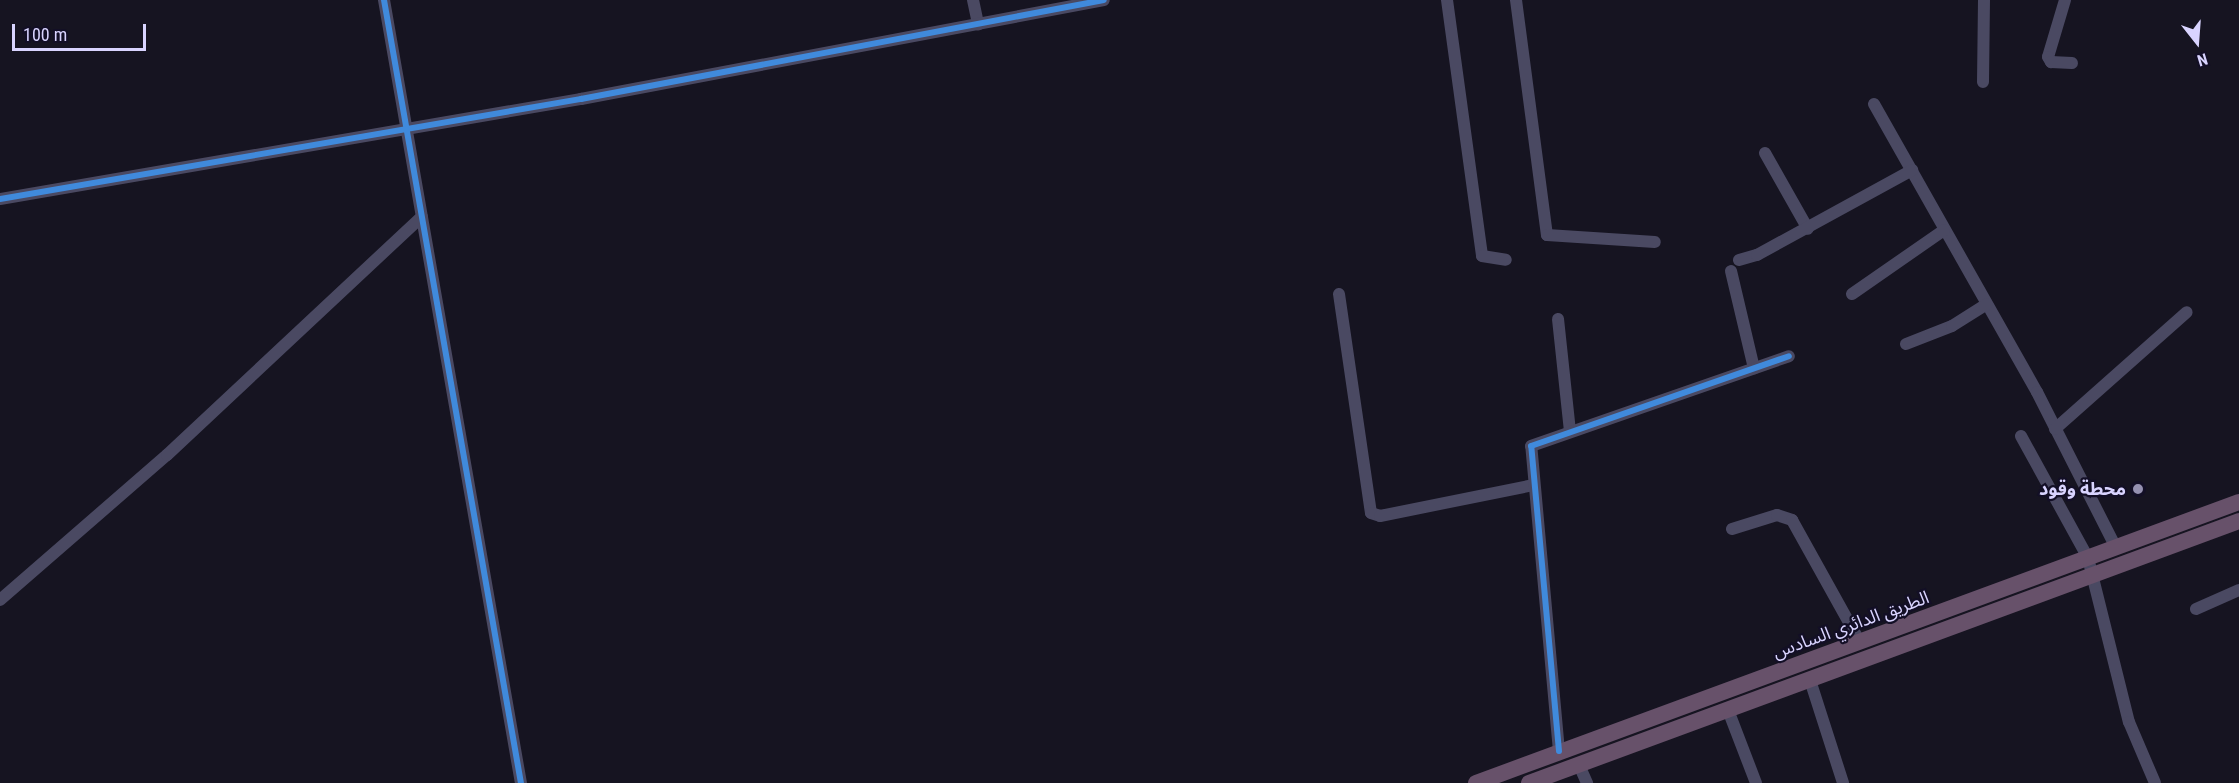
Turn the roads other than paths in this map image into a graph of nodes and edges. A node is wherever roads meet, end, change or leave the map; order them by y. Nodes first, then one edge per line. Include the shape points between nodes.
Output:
1 (384, 0) edge
2 (973, 0) edge
3 (1104, 0) edge
4 (1447, 0) edge
5 (1516, 0) edge
6 (1984, 0) edge
7 (2065, 0) edge
8 (978, 24) junction
9 (2072, 63) dead end
10 (1983, 82) dead end
11 (1874, 104) dead end
12 (407, 129) junction
13 (1765, 153) dead end
14 (1912, 170) junction
15 (0, 199) edge
16 (422, 216) junction
17 (1808, 229) junction
18 (1944, 230) junction
19 (1655, 242) dead end
20 (1506, 260) dead end
21 (1739, 260) dead end
22 (1731, 271) dead end
23 (1339, 294) dead end
24 (1852, 294) dead end
25 (1987, 304) junction
26 (2187, 312) dead end
27 (1558, 319) dead end
28 (1906, 344) dead end
29 (1789, 356) dead end
30 (1754, 368) junction
31 (2055, 429) junction
32 (1570, 431) junction
33 (2020, 436) dead end
34 (1534, 485) junction
35 (2239, 502) edge
36 (2239, 521) edge
37 (1732, 529) dead end
38 (2116, 548) junction
39 (2090, 566) junction
40 (2239, 590) edge
41 (0, 600) edge
42 (2196, 609) dead end
43 (1860, 642) junction
44 (1810, 680) junction
45 (1728, 710) junction
46 (1591, 741) junction
47 (1559, 751) junction
48 (1598, 758) junction
49 (1579, 765) junction
50 (521, 783) edge
51 (1476, 783) edge
52 (1529, 783) edge
53 (1587, 783) edge
54 (1756, 783) edge
55 (1843, 783) edge
56 (2155, 783) edge

1 - 12 street
2 - 8 street
3 - 8 street
4 - 20 street via 1482,256
5 - 19 street via 1547,235
6 - 10 street
7 - 9 street via 2048,57 2051,62
8 - 12 street
11 - 14 street
12 - 15 street
12 - 16 street
13 - 17 street
14 - 17 street
14 - 18 street
16 - 41 street via 167,455
16 - 50 street
17 - 21 street
18 - 24 street
18 - 25 street
22 - 30 street
23 - 34 street via 1371,513 1380,516
25 - 28 street via 1952,326
25 - 31 street
26 - 31 street
27 - 32 street
29 - 30 street
30 - 32 street
31 - 38 street
32 - 34 street via 1530,446
33 - 39 street
34 - 47 street
35 - 38 highway, الطريق الدائري السادس
36 - 39 highway, الطريق الدائري السادس
37 - 43 street via 1778,515 1792,520
38 - 39 highway, الطريق الدائري السادس
39 - 43 highway, الطريق الدائري السادس
39 - 44 highway, الطريق الدائري السادس
39 - 56 street via 2129,722
40 - 42 street
43 - 46 highway, الطريق الدائري السادس
44 - 45 highway, الطريق الدائري السادس
44 - 55 street
45 - 48 highway, الطريق الدائري السادس
45 - 54 street
46 - 47 highway, الطريق الدائري السادس
46 - 48 highway
47 - 51 highway, الطريق الدائري السادس
48 - 49 highway, الطريق الدائري السادس
49 - 52 highway, الطريق الدائري السادس
49 - 53 street

